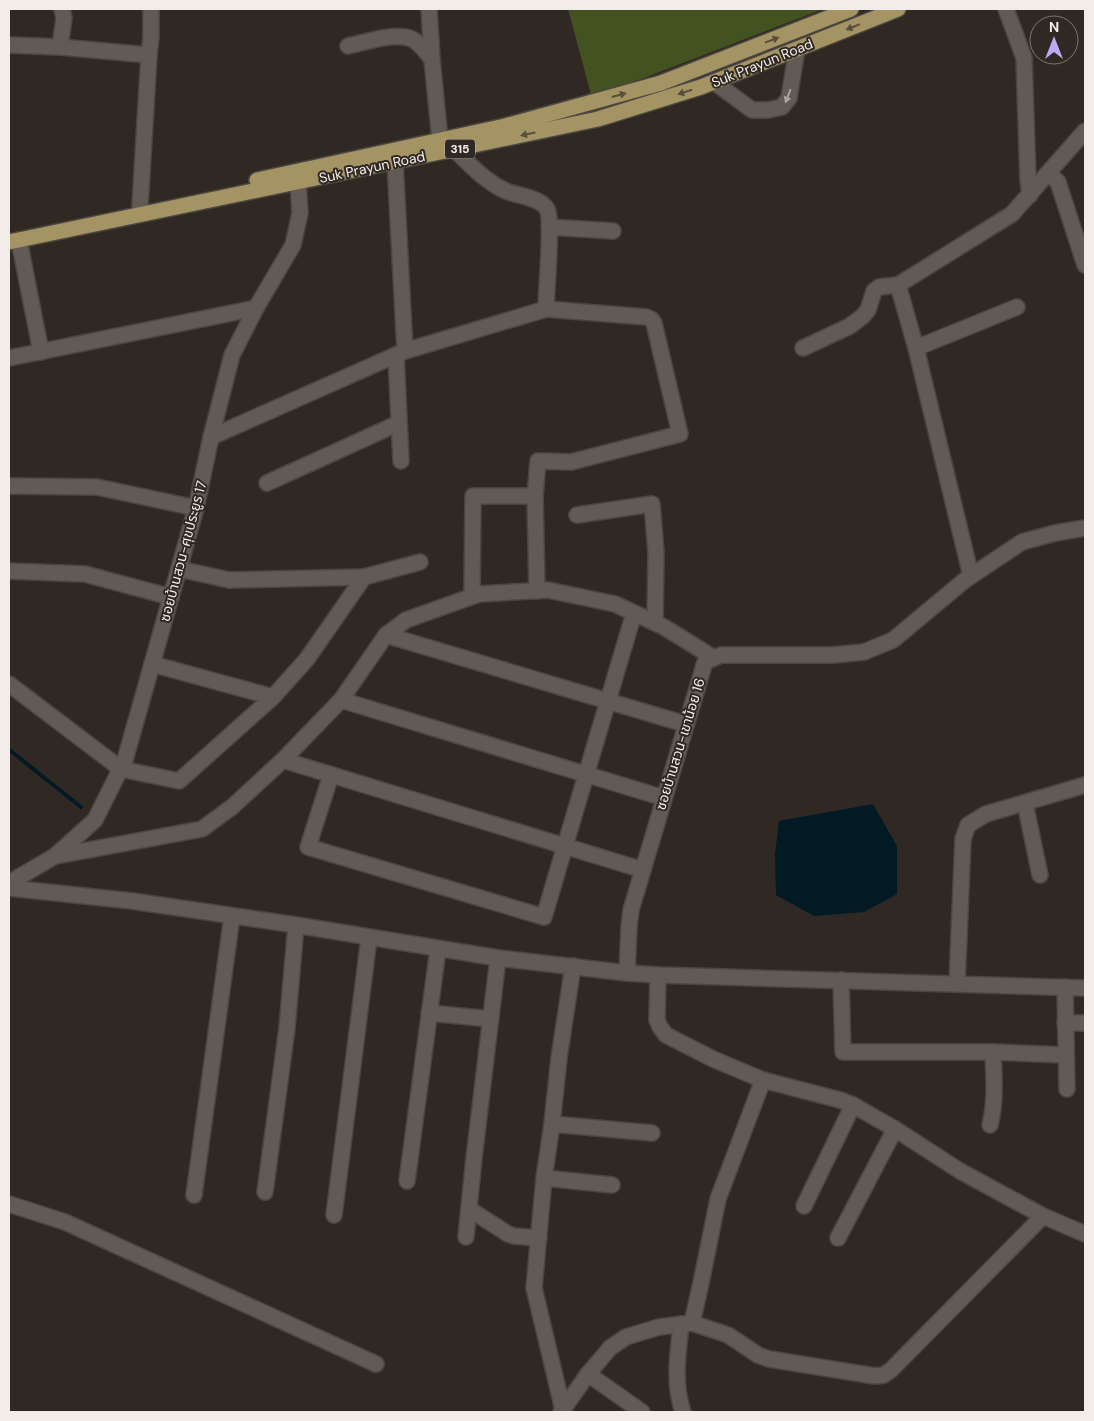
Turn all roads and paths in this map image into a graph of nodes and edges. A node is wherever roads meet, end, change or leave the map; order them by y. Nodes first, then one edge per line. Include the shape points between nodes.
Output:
1 (62, 9) edge
2 (151, 9) edge
3 (429, 9) edge
4 (851, 9) edge
5 (898, 9) edge
6 (1006, 9) edge
7 (9, 45) edge
8 (348, 46) dead end
9 (60, 47) junction
10 (797, 49) junction
11 (149, 55) junction
12 (432, 59) junction
13 (714, 82) junction
14 (596, 101) junction
15 (604, 118) junction
16 (1085, 131) edge
17 (440, 140) junction
18 (455, 150) junction
19 (396, 162) junction
20 (1047, 174) junction
21 (298, 182) junction
22 (1030, 195) junction
23 (140, 206) junction
24 (549, 227) junction
25 (613, 231) dead end
26 (12, 239) edge
27 (1085, 264) edge
28 (898, 285) junction
29 (1017, 307) dead end
30 (256, 308) junction
31 (546, 309) junction
32 (803, 348) dead end
33 (916, 348) junction
34 (41, 352) junction
35 (401, 353) junction
36 (9, 358) edge
37 (399, 423) junction
38 (211, 436) junction
39 (400, 461) dead end
40 (268, 483) dead end
41 (9, 486) edge
42 (535, 496) junction
43 (196, 508) junction
44 (577, 515) dead end
45 (1085, 528) edge
46 (420, 562) dead end
47 (179, 569) junction
48 (9, 571) edge
49 (971, 576) junction
50 (364, 577) junction
51 (536, 591) junction
52 (472, 596) junction
53 (171, 597) junction
54 (634, 613) junction
55 (655, 623) junction
56 (386, 634) junction
57 (714, 658) junction
58 (152, 664) junction
59 (9, 684) edge
60 (273, 696) junction
61 (341, 700) junction
62 (608, 701) junction
63 (685, 724) junction
64 (283, 760) junction
65 (121, 769) junction
66 (586, 774) junction
67 (331, 775) junction
68 (1085, 784) edge
69 (664, 798) junction
70 (1025, 802) junction
71 (565, 846) junction
72 (56, 856) junction
73 (643, 870) junction
74 (1040, 875) dead end
75 (9, 883) edge
76 (9, 888) edge
77 (232, 916) junction
78 (296, 925) junction
79 (369, 938) junction
80 (438, 949) junction
81 (498, 958) junction
82 (573, 966) junction
83 (627, 973) junction
84 (658, 975) junction
85 (841, 980) junction
86 (957, 984) junction
87 (1066, 987) junction
88 (1085, 988) edge
89 (429, 1013) junction
90 (491, 1020) junction
91 (1066, 1023) junction
92 (1085, 1023) edge
93 (993, 1052) junction
94 (1066, 1055) junction
95 (762, 1080) junction
96 (1067, 1089) dead end
97 (853, 1105) junction
98 (552, 1124) junction
99 (990, 1125) dead end
100 (896, 1129) junction
101 (652, 1133) dead end
102 (544, 1178) junction
103 (407, 1181) dead end
104 (612, 1185) dead end
105 (265, 1192) dead end
106 (194, 1195) dead end
107 (9, 1204) edge
108 (804, 1206) dead end
109 (469, 1209) junction
110 (334, 1214) dead end
111 (1043, 1216) junction
112 (1085, 1234) edge
113 (466, 1237) dead end
114 (538, 1238) junction
115 (838, 1238) dead end
116 (686, 1324) junction
117 (376, 1364) dead end
118 (588, 1374) junction
119 (567, 1410) edge
120 (642, 1412) edge
121 (683, 1412) edge

1 - 9 street
2 - 11 street
3 - 12 street
14 -> 4 main road, Suk Prayun Road / 315 via 661,83
5 -> 10 main road, Suk Prayun Road / 315
6 - 22 street via 1024,58
7 - 9 street
8 - 12 street via 398,36 422,46
9 - 11 street
10 - 13 main road, Suk Prayun Road / 315
10 -> 13 street via 790,98 782,107 752,110
11 - 23 street
12 - 17 street
13 -> 15 main road, Suk Prayun Road / 315
14 - 15 main road
14 - 17 main road, Suk Prayun Road / 315
15 -> 18 main road, Suk Prayun Road / 315
16 - 20 street
17 - 23 main road, Suk Prayun Road / 315
18 - 19 main road, Suk Prayun Road / 315
18 - 24 street via 478,173 506,191 533,199 546,207
19 - 21 main road, Suk Prayun Road / 315
19 - 35 street
20 - 22 street
20 - 27 street via 1058,182
21 - 26 main road, Suk Prayun Road / 315
21 - 30 street, ซอยบ้านสวน-ศุขประยูร 17 via 300,212 292,245
22 - 28 street via 1012,214
23 - 26 main road, Suk Prayun Road / 315
24 - 25 street
24 - 31 street
26 - 34 street
28 - 32 street via 879,287 874,291 868,310 857,322
28 - 33 street
29 - 33 street
30 - 34 street
30 - 38 street, ซอยบ้านสวน-ศุขประยูร 17 via 232,355
31 - 35 street
31 - 42 street via 651,319 680,434 571,462 538,461
33 - 49 street
34 - 36 street
35 - 37 street
35 - 38 street
37 - 39 street
37 - 40 street
38 - 43 street, ซอยบ้านสวน-ศุขประยูร 17
41 - 43 street via 97,487
42 - 51 street
42 - 52 street via 472,496
43 - 47 street, ซอยบ้านสวน-ศุขประยูร 17
44 - 55 street via 652,504 656,552
45 - 49 street via 1022,542
46 - 50 street
47 - 50 street via 228,580
47 - 53 street, ซอยบ้านสวน-ศุขประยูร 17
48 - 53 street via 85,574
49 - 57 street via 893,640 864,652 721,655
50 - 60 street via 307,659
51 - 52 street
51 - 54 street via 548,590 615,604
52 - 56 street via 406,620
53 - 58 street, ซอยบ้านสวน-ศุขประยูร 17
54 - 55 street
54 - 62 street
55 - 57 street
56 - 61 street
56 - 62 street
57 - 63 street, ซอยบ้านสวน-เขาน้อย 16 via 705,662
58 - 60 street
58 - 65 street, ซอยบ้านสวน-ศุขประยูร 17
59 - 65 street
60 - 65 street via 179,782
61 - 64 street
61 - 66 street
62 - 63 street
62 - 66 street
63 - 69 street, ซอยบ้านสวน-เขาน้อย 16
64 - 67 street
64 - 72 street via 232,807 202,829
65 - 72 street, ซอยบ้านสวน-ศุขประยูร 17 via 95,820
66 - 69 street
66 - 71 street
67 - 71 street
67 - 71 street via 308,847 544,917
68 - 70 street
69 - 73 street, ซอยบ้านสวน-เขาน้อย 16
70 - 74 street
70 - 86 street via 986,814 968,825 963,839
71 - 73 street
72 - 75 street, ซอยบ้านสวน-ศุขประยูร 17
73 - 83 street, ซอยบ้านสวน-เขาน้อย 16 via 629,927
76 - 77 street
77 - 78 street
77 - 106 street
78 - 79 street
78 - 105 street via 287,1028
79 - 80 street
79 - 110 street
80 - 81 street
80 - 89 street
81 - 82 street
81 - 90 street
82 - 83 street
82 - 98 street
83 - 84 street
84 - 85 street
84 - 95 street via 657,1020 666,1036
85 - 86 street
85 - 93 street via 843,1052
86 - 87 street
87 - 88 street
87 - 91 street
89 - 90 street
89 - 103 street
90 - 109 street
91 - 92 street
91 - 94 street
93 - 94 street
93 - 99 street via 994,1110
94 - 96 street
95 - 97 street
95 - 116 street via 718,1199 701,1283
97 - 100 street
97 - 108 street
98 - 101 street
98 - 102 street
100 - 111 street via 960,1171
100 - 115 street
102 - 104 street
102 - 114 street
107 - 117 street via 65,1222
109 - 113 street
109 - 114 street via 508,1234
111 - 112 street
111 - 116 street via 884,1375 769,1359 728,1335
114 - 119 street via 534,1288
116 - 118 street via 659,1327 626,1337 610,1348
116 - 121 street via 676,1372
118 - 119 street
118 - 120 street

